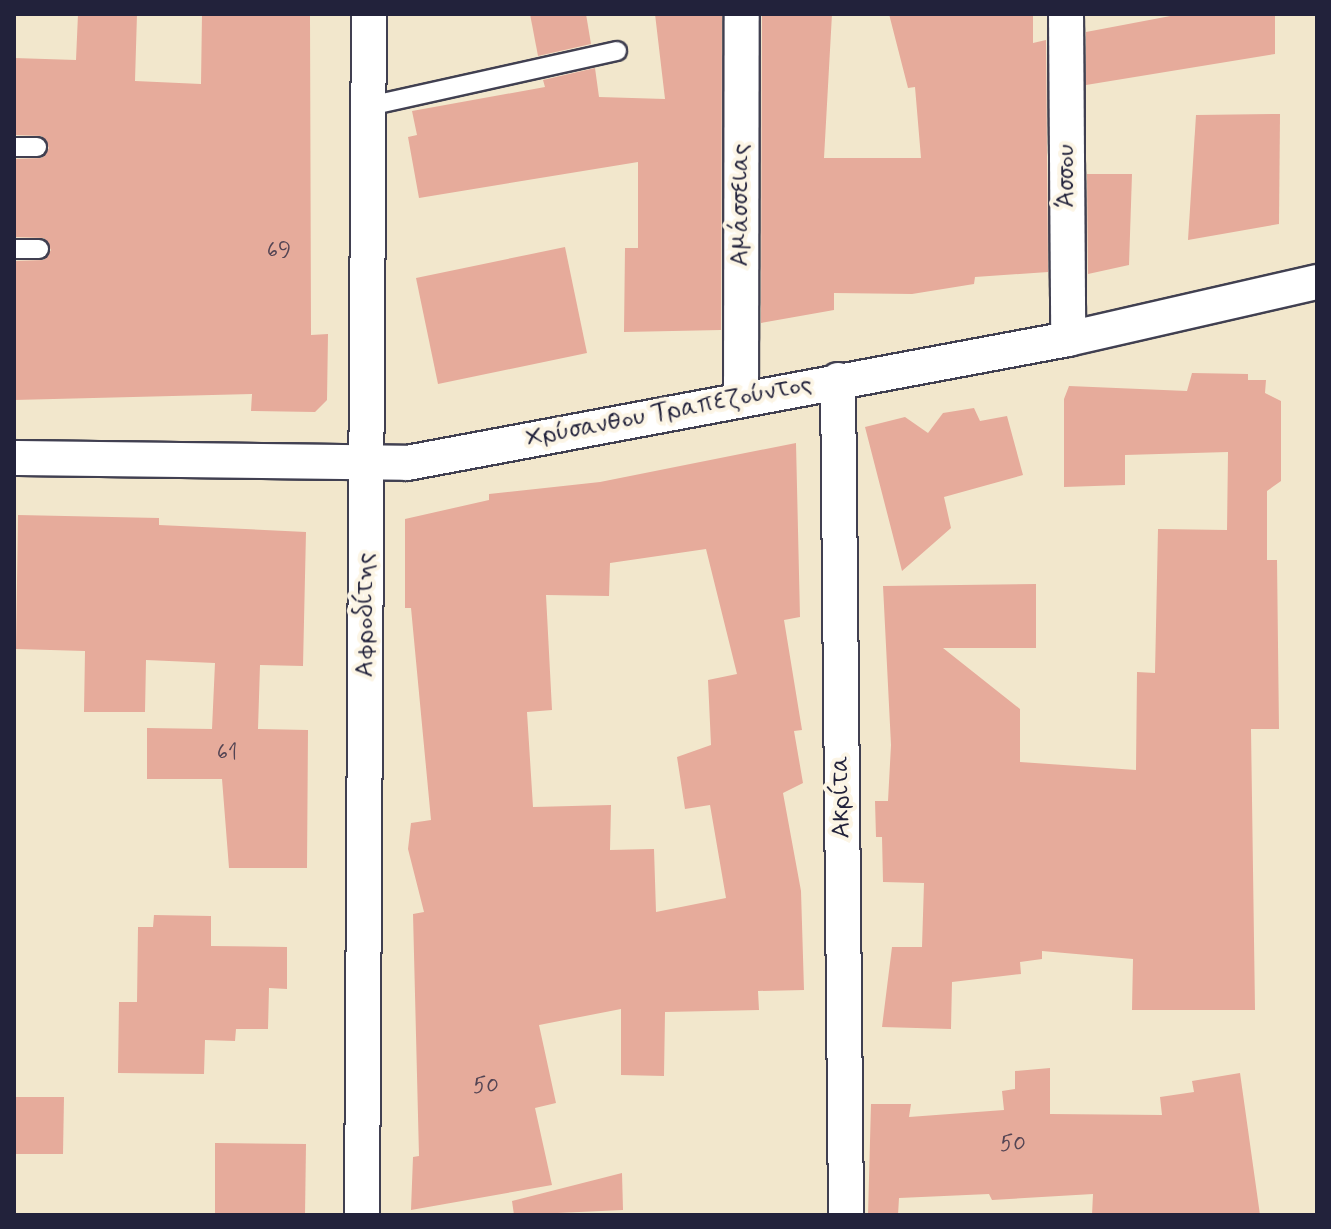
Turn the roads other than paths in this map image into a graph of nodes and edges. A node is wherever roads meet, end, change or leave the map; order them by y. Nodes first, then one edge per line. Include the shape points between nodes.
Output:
1 (369, 14) edge
2 (742, 14) edge
3 (1066, 14) edge
4 (617, 51) dead end
5 (369, 106) junction
6 (14, 147) edge
7 (37, 147) dead end
8 (14, 249) edge
9 (39, 249) dead end
10 (1317, 282) edge
11 (1068, 339) junction
12 (838, 380) junction
13 (741, 397) junction
14 (14, 458) edge
15 (367, 466) junction
16 (362, 1215) edge
17 (846, 1215) edge

1 - 5 street, Αφροδίτης
2 - 13 street, Αμάσσειας
3 - 11 street, Άσσου
4 - 5 lane
5 - 15 street, Αφροδίτης
6 - 7 lane
8 - 9 lane
10 - 11 street, Χρύσανθου Τραπεζούντος
11 - 12 street, Χρύσανθου Τραπεζούντος
12 - 13 street, Χρύσανθου Τραπεζούντος
12 - 17 street, Ακρίτα
13 - 15 street, Χρύσανθου Τραπεζούντος
14 - 15 street, Χρύσανθου Τραπεζούντος
15 - 16 street, Αφροδίτης

